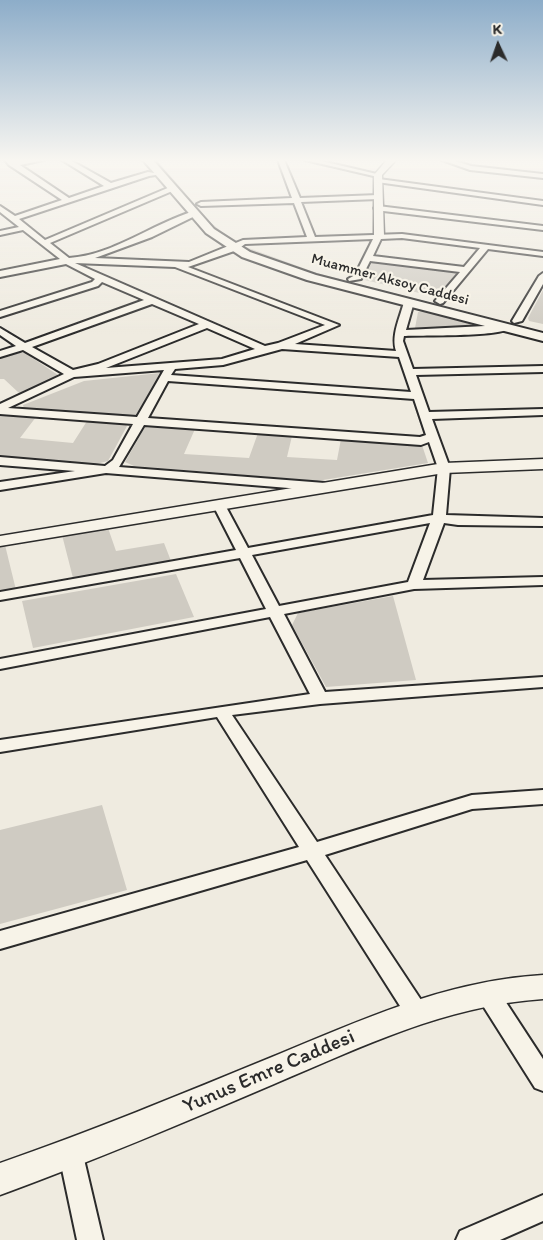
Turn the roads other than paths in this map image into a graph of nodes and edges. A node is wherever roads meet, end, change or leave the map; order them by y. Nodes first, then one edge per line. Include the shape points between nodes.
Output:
1 (17, 218) edge
2 (104, 218) edge
3 (181, 218) edge
4 (203, 218) edge
5 (303, 218) edge
6 (378, 218) edge
7 (459, 218) edge
8 (13, 219) joint
9 (23, 228) junction
10 (543, 228) edge
11 (0, 233) edge
12 (379, 236) junction
13 (312, 239) junction
14 (44, 243) junction
15 (239, 245) junction
16 (486, 246) junction
17 (543, 254) edge
18 (367, 258) junction
19 (82, 260) junction
20 (67, 261) junction
21 (176, 265) junction
22 (466, 270) junction
23 (2, 271) edge
24 (543, 276) edge
25 (102, 278) junction
26 (352, 279) junction
27 (153, 300) junction
28 (440, 301) junction
29 (409, 302) junction
30 (0, 314) edge
31 (517, 321) junction
32 (208, 324) junction
33 (505, 328) junction
34 (543, 328) edge
35 (0, 330) edge
36 (399, 333) junction
37 (337, 337) junction
38 (543, 337) edge
39 (280, 346) junction
40 (24, 348) junction
41 (264, 348) junction
42 (0, 354) edge
43 (402, 354) junction
44 (543, 369) edge
45 (167, 372) junction
46 (409, 372) junction
47 (72, 374) junction
48 (418, 396) junction
49 (0, 409) edge
50 (543, 412) edge
51 (425, 416) junction
52 (141, 420) junction
53 (433, 437) junction
54 (0, 461) edge
55 (543, 464) edge
56 (444, 468) junction
57 (108, 469) junction
58 (0, 486) edge
59 (328, 488) junction
60 (219, 505) junction
61 (439, 518) junction
62 (543, 522) edge
63 (0, 541) edge
64 (244, 553) junction
65 (543, 581) edge
66 (414, 585) junction
67 (0, 596) edge
68 (275, 612) junction
69 (0, 664) edge
70 (543, 682) edge
71 (320, 698) junction
72 (221, 711) junction
73 (0, 746) edge
74 (543, 796) edge
75 (312, 852) junction
76 (0, 940) edge
77 (543, 987) edge
78 (488, 994) junction
79 (416, 1010) junction
80 (543, 1080) edge
81 (71, 1155) junction
82 (0, 1179) edge
83 (543, 1208) edge
84 (90, 1240) edge
85 (469, 1240) edge

1 - 8 street
2 - 14 street
3 - 19 street via 149,235
4 - 15 main road, Muammer Aksoy Caddesi via 214,235
5 - 13 street
6 - 12 street
7 - 10 street
8 - 9 street
9 - 11 street
9 - 14 street
12 - 13 street
12 - 16 street
12 - 18 street
13 - 15 street
14 - 20 street
15 - 21 street via 190,264
15 - 26 main road
15 - 29 main road, Muammer Aksoy Caddesi via 288,270
16 - 17 street
16 - 22 street
18 - 22 street
18 - 26 street via 358,277
19 - 20 street
19 - 21 street
20 - 23 street
20 - 25 street
21 - 37 street
22 - 28 street
24 - 31 street
25 - 27 street
25 - 30 street via 95,284
26 - 28 main road
27 - 32 street
27 - 40 street
28 - 31 main road
29 - 33 main road, Muammer Aksoy Caddesi
29 - 36 street
31 - 34 main road
32 - 41 street
32 - 47 street via 102,366
33 - 36 street
33 - 38 main road, Muammer Aksoy Caddesi
35 - 40 street
36 - 43 street
37 - 39 street
37 - 39 street
37 - 43 street
39 - 41 street
40 - 42 street
40 - 47 street
41 - 45 street via 224,362
43 - 46 street
44 - 46 street
45 - 47 street
45 - 48 street
45 - 52 street
46 - 48 street
47 - 49 street
48 - 51 street
49 - 52 street
50 - 51 street
51 - 53 street
52 - 53 street via 421,442
52 - 57 street via 118,462
53 - 56 street
54 - 57 street
55 - 56 street
56 - 59 street
56 - 61 street
57 - 58 street
57 - 59 street
59 - 60 street
60 - 63 street
60 - 64 street
61 - 62 street
61 - 64 street
61 - 66 street
64 - 67 street
64 - 68 street
65 - 66 street
66 - 68 street
68 - 69 street
68 - 71 street
70 - 71 street
71 - 72 street
72 - 73 street
72 - 75 street
74 - 75 street via 472,802
75 - 76 street
75 - 79 street
77 - 78 street, Yunus Emre Caddesi
78 - 79 street, Yunus Emre Caddesi
78 - 80 street
79 - 81 street, Yunus Emre Caddesi
81 - 82 street, Yunus Emre Caddesi
81 - 84 street
83 - 85 street

